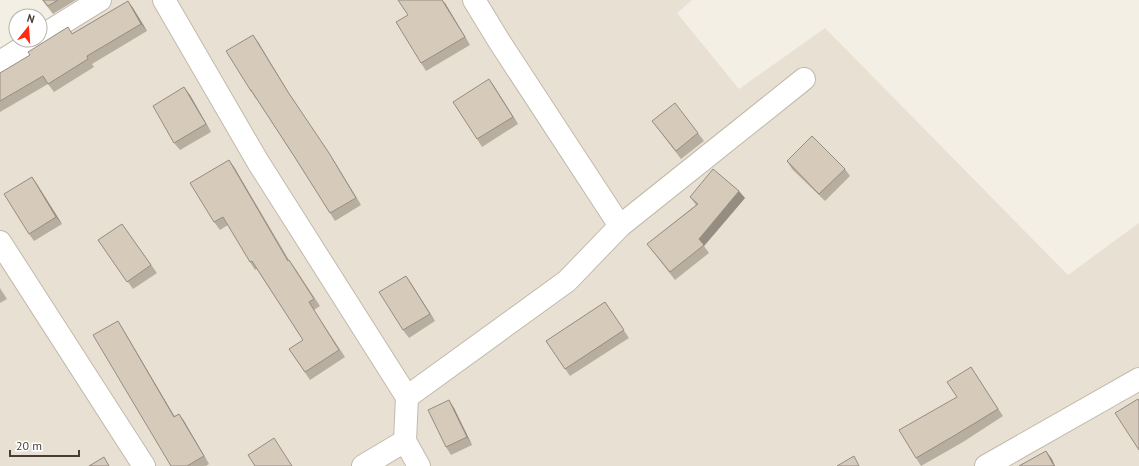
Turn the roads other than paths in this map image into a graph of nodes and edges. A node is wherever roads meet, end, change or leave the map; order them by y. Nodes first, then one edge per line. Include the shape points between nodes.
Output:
1 (100, 0) edge
2 (164, 0) edge
3 (474, 0) edge
4 (48, 32) edge
5 (22, 48) edge
6 (0, 62) edge
7 (804, 79) dead end
8 (620, 226) junction
9 (0, 242) edge
10 (1139, 379) edge
11 (407, 397) junction
12 (405, 441) junction
13 (144, 466) edge
14 (363, 466) edge
15 (419, 466) edge
16 (986, 466) edge

1 - 4 street
2 - 11 street via 258,162
3 - 8 street
5 - 6 street
7 - 8 street
8 - 11 street via 567,281
9 - 13 street
10 - 16 street
11 - 12 street
12 - 14 street
12 - 15 street

